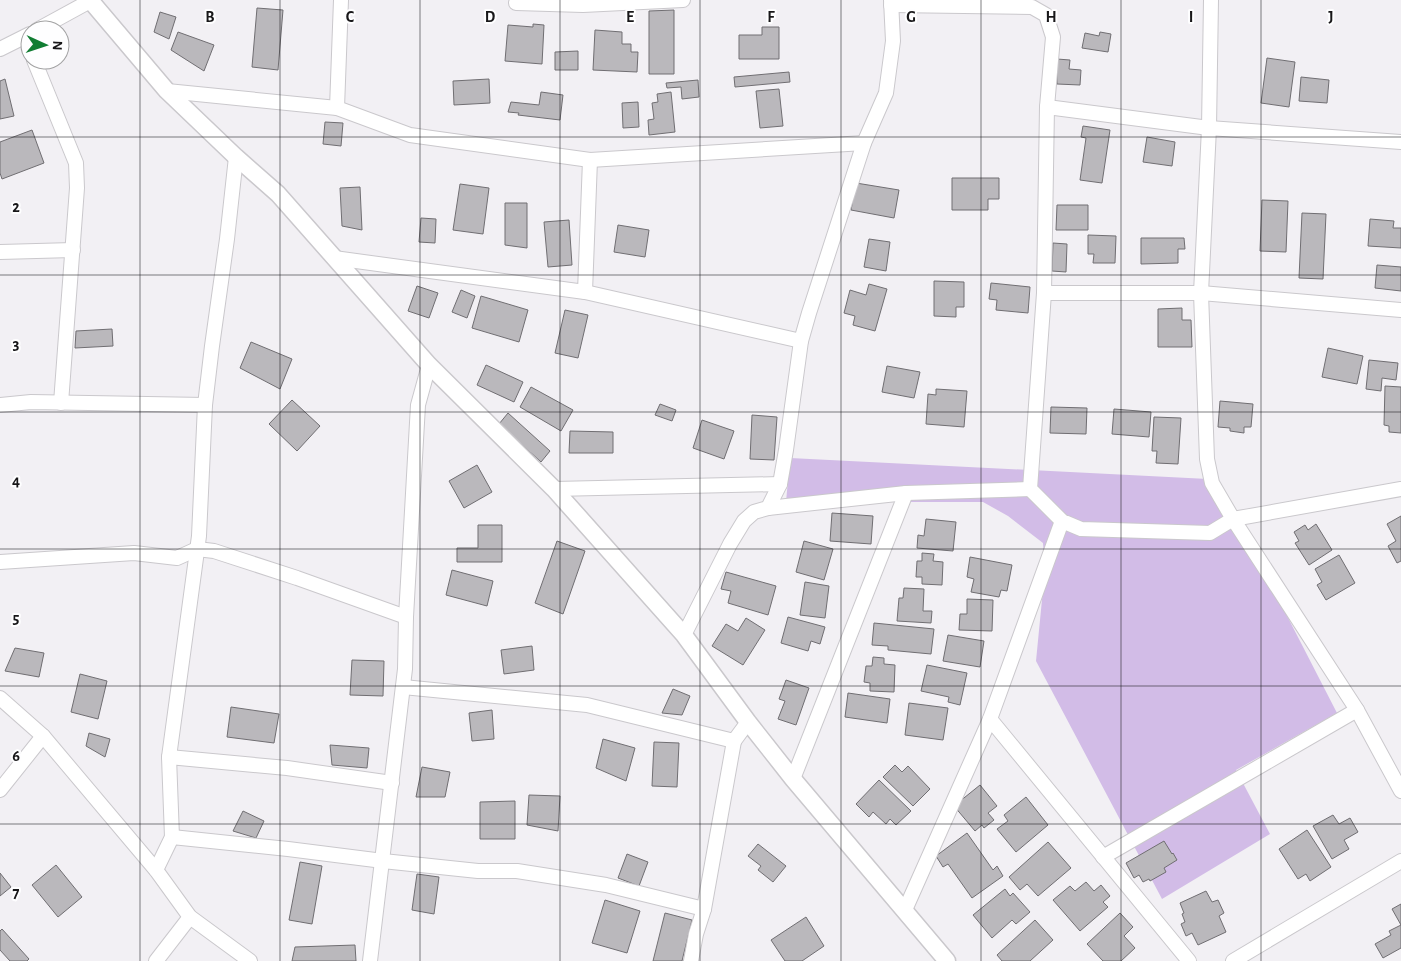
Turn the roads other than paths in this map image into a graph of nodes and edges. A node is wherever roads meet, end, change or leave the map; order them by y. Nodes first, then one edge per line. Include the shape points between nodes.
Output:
1 (90, 0) edge
2 (341, 0) edge
3 (683, 0) edge
4 (1212, 0) edge
5 (516, 3) dead end
6 (891, 3) edge
7 (58, 20) edge
8 (20, 41) edge
9 (0, 49) edge
10 (38, 70) edge
11 (167, 91) junction
12 (1047, 107) junction
13 (337, 108) junction
14 (1209, 128) junction
15 (1401, 142) edge
16 (864, 143) junction
17 (236, 157) junction
18 (590, 160) junction
19 (73, 250) junction
20 (0, 252) edge
21 (334, 258) junction
22 (584, 292) junction
23 (1201, 292) junction
24 (1044, 293) junction
25 (1401, 310) edge
26 (801, 341) junction
27 (430, 365) junction
28 (61, 403) junction
29 (0, 405) edge
30 (205, 405) junction
31 (780, 484) junction
32 (554, 489) junction
33 (1030, 489) junction
34 (1401, 489) edge
35 (906, 493) junction
36 (768, 508) junction
37 (1233, 519) junction
38 (1062, 521) junction
39 (197, 548) junction
40 (0, 562) edge
41 (406, 617) junction
42 (684, 635) junction
43 (403, 687) junction
44 (0, 698) edge
45 (1357, 710) junction
46 (990, 719) junction
47 (748, 722) junction
48 (43, 736) junction
49 (734, 741) junction
50 (169, 757) junction
51 (793, 779) junction
52 (392, 783) junction
53 (0, 790) edge
54 (1401, 791) edge
55 (172, 837) junction
56 (1103, 857) junction
57 (383, 861) junction
58 (1401, 861) edge
59 (156, 870) junction
60 (704, 909) junction
61 (905, 910) junction
62 (190, 917) junction
63 (156, 961) edge
64 (250, 961) edge
65 (370, 961) edge
66 (691, 961) edge
67 (947, 961) edge
68 (1189, 961) edge
69 (1233, 961) edge

1 - 7 street
1 - 11 street
2 - 13 street
3 - 5 street via 583,5
4 - 14 street
6 - 12 street via 1032,7 1046,16 1053,36
6 - 16 street via 893,41 886,93
8 - 9 street
10 - 19 street via 76,163 78,188
11 - 13 street
11 - 17 street
12 - 14 street
12 - 24 street
13 - 18 street via 410,135
14 - 15 street
14 - 23 street
16 - 18 street
16 - 26 street
17 - 21 street via 278,194
17 - 30 street
18 - 22 street
19 - 20 street
19 - 28 street
21 - 22 street
21 - 27 street
22 - 26 street
23 - 24 street
23 - 25 street
23 - 37 street via 1207,459 1212,483
24 - 33 street
26 - 31 street
27 - 32 street
27 - 41 street via 418,405
28 - 29 street
28 - 30 street
30 - 39 street
31 - 32 street
31 - 36 street
32 - 42 street
33 - 35 street
33 - 38 street
34 - 37 street
35 - 36 street
35 - 51 street
36 - 42 street via 754,512 744,521
37 - 38 street via 1210,533 1080,529
37 - 45 street
38 - 46 street
39 - 40 street via 177,558 134,553
39 - 41 street via 297,578
39 - 50 street
41 - 43 street
42 - 47 street
43 - 49 street via 587,705
43 - 52 street
44 - 48 street
45 - 54 street
45 - 56 street
46 - 56 street
46 - 61 street
47 - 49 street
47 - 51 street
48 - 53 street
48 - 59 street
49 - 60 street
50 - 52 street via 287,768
50 - 55 street
51 - 61 street
52 - 57 street
55 - 57 street
55 - 59 street
56 - 68 street
57 - 60 street via 478,871 517,871 606,885
57 - 65 street
58 - 69 street
59 - 62 street
60 - 66 street
61 - 67 street
62 - 63 street
62 - 64 street

